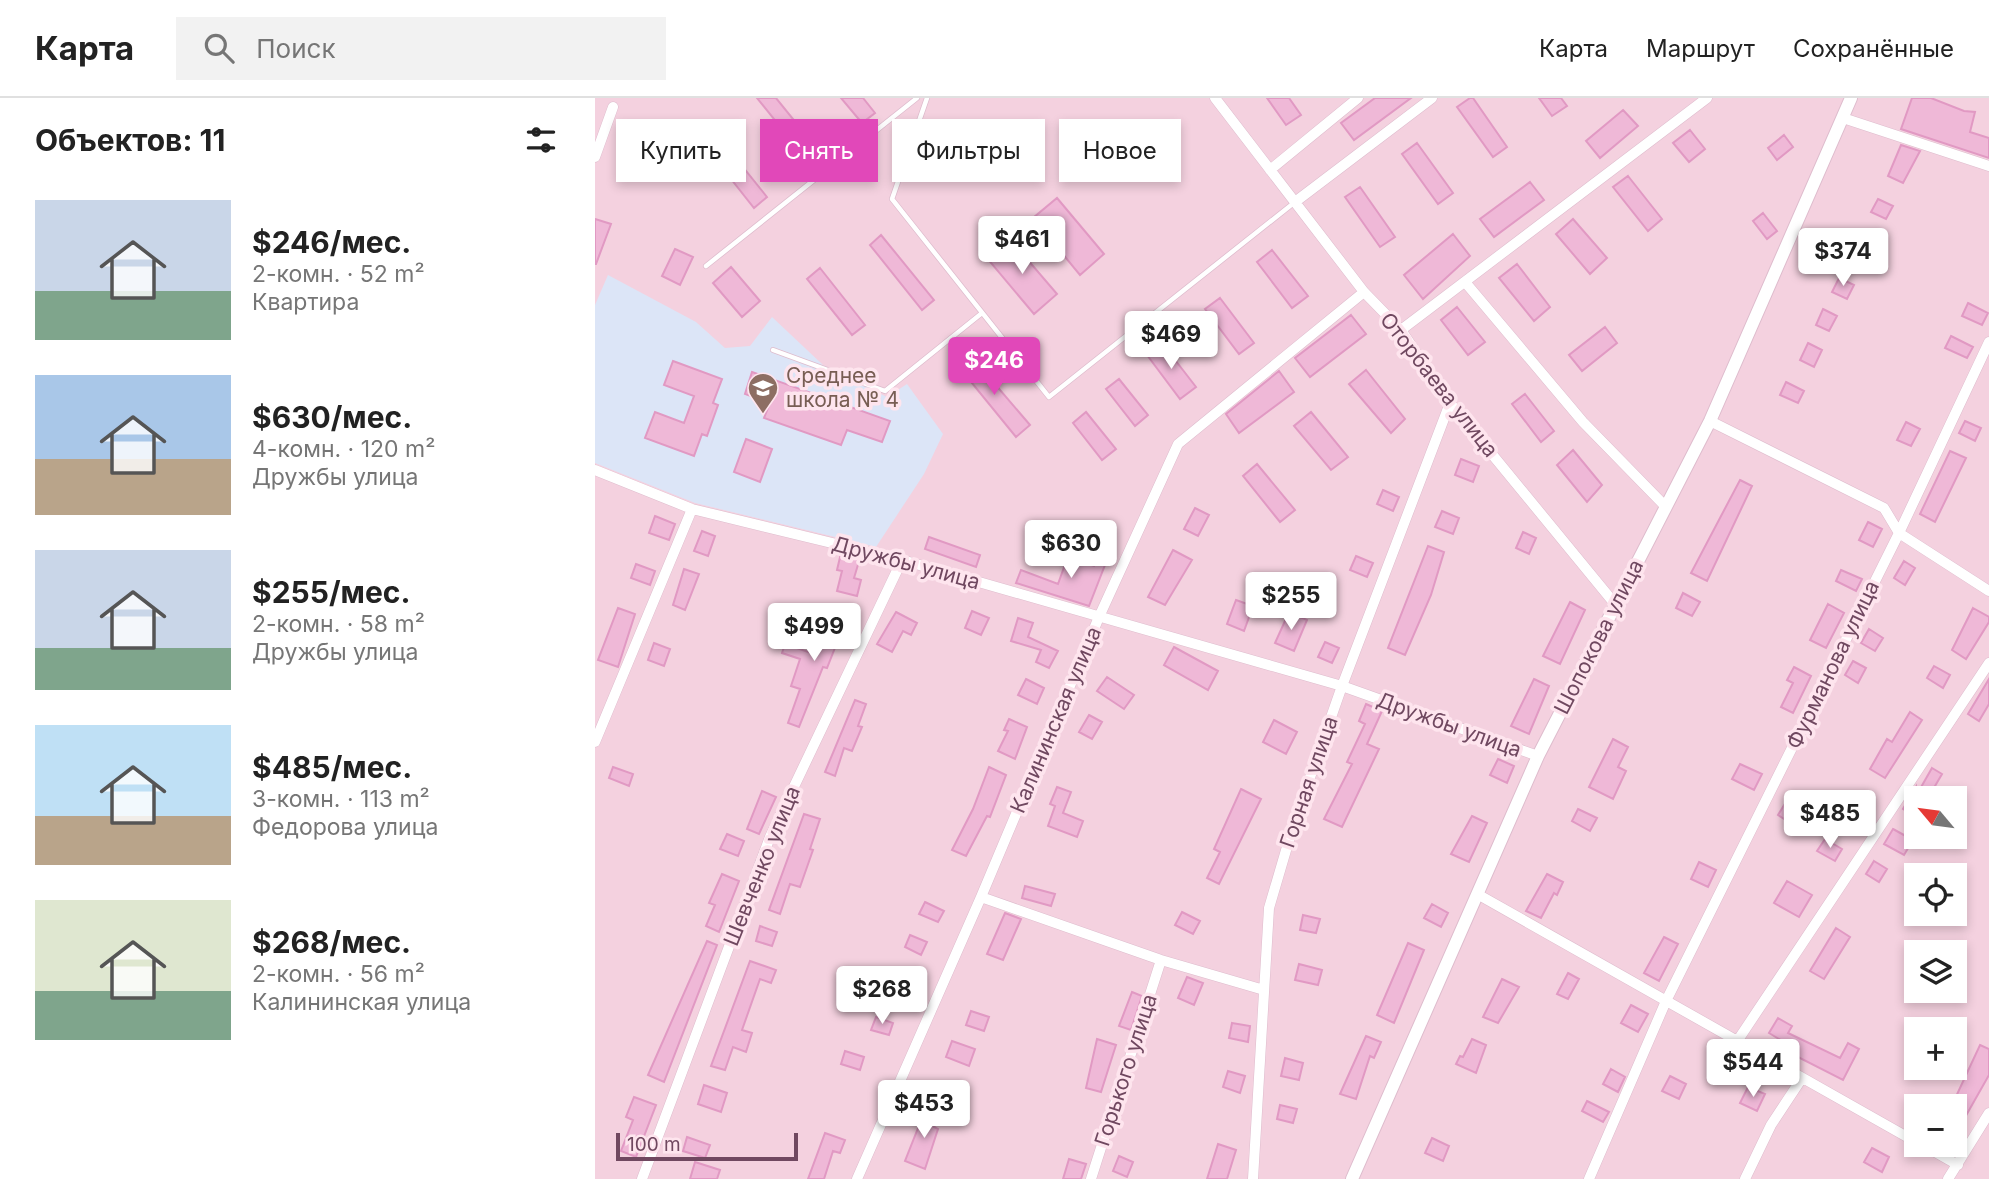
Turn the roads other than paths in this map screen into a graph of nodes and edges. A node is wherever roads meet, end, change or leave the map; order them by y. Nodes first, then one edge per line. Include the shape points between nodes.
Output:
1 (917, 98) edge
2 (927, 98) edge
3 (1215, 98) edge
4 (1358, 98) edge
5 (1432, 98) edge
6 (1707, 98) edge
7 (1851, 98) edge
8 (613, 107) dead end
9 (1843, 118) junction
10 (595, 157) edge
11 (1989, 166) edge
12 (1270, 170) junction
13 (1295, 202) junction
14 (706, 266) dead end
15 (1465, 282) junction
16 (1364, 292) junction
17 (982, 313) junction
18 (1401, 330) junction
19 (1989, 342) edge
20 (773, 350) dead end
21 (1450, 403) junction
22 (1710, 421) junction
23 (595, 470) edge
24 (1665, 506) junction
25 (692, 509) junction
26 (1899, 533) junction
27 (902, 560) junction
28 (1989, 591) edge
29 (1615, 604) junction
30 (1099, 617) junction
31 (1989, 663) edge
32 (1342, 686) junction
33 (595, 742) edge
34 (1538, 757) junction
35 (1479, 895) junction
36 (981, 897) junction
37 (1161, 960) junction
38 (1264, 990) junction
39 (1666, 1001) junction
40 (1738, 1040) junction
41 (1802, 1078) junction
42 (1989, 1113) edge
43 (1904, 1135) edge
44 (1944, 1157) edge
45 (1958, 1165) junction
46 (642, 1179) edge
47 (857, 1179) edge
48 (1091, 1179) edge
49 (1253, 1179) edge
50 (1352, 1179) edge
51 (1589, 1179) edge
52 (1745, 1179) edge
53 (1948, 1179) edge

1 - 14 lane
2 - 17 lane via 892,199
3 - 12 street, Оторбаева улица
4 - 12 street
5 - 13 street
6 - 15 street
7 - 9 street, Шопокова улица
8 - 10 street
9 - 11 street
9 - 22 street, Шопокова улица
12 - 13 street, Оторбаева улица
13 - 16 street, Оторбаева улица
13 - 17 lane via 1049,397
15 - 18 street
15 - 24 street via 1583,422
16 - 18 street, Оторбаева улица
16 - 30 street, Калининская улица via 1178,444
17 - 20 lane via 885,391
18 - 21 street, Оторбаева улица
19 - 26 street, Фурманова улица
21 - 29 street, Оторбаева улица
21 - 32 street, Горная улица
22 - 24 street, Шопокова улица
22 - 26 street via 1884,508
23 - 25 street, Дружбы улица
24 - 29 street, Шопокова улица
25 - 27 street, Дружбы улица
25 - 33 street
26 - 28 street
26 - 39 street, Фурманова улица
27 - 30 street, Дружбы улица
27 - 46 street, Шевченко улица via 770,837
29 - 34 street, Шопокова улица
30 - 32 street, Дружбы улица
30 - 36 street, Калининская улица
31 - 40 street
32 - 34 street, Дружбы улица
32 - 38 street, Горная улица via 1269,908
34 - 35 street, Шопокова улица
35 - 39 street
35 - 50 street, Шопокова улица
36 - 37 street
36 - 47 street, Калининская улица
37 - 38 street
37 - 48 street, Горького улица
38 - 49 street, Горная улица
39 - 40 street
39 - 51 street, Фурманова улица
40 - 41 street
41 - 43 street
41 - 52 street via 1771,1125
42 - 45 street
44 - 45 street
45 - 53 street

